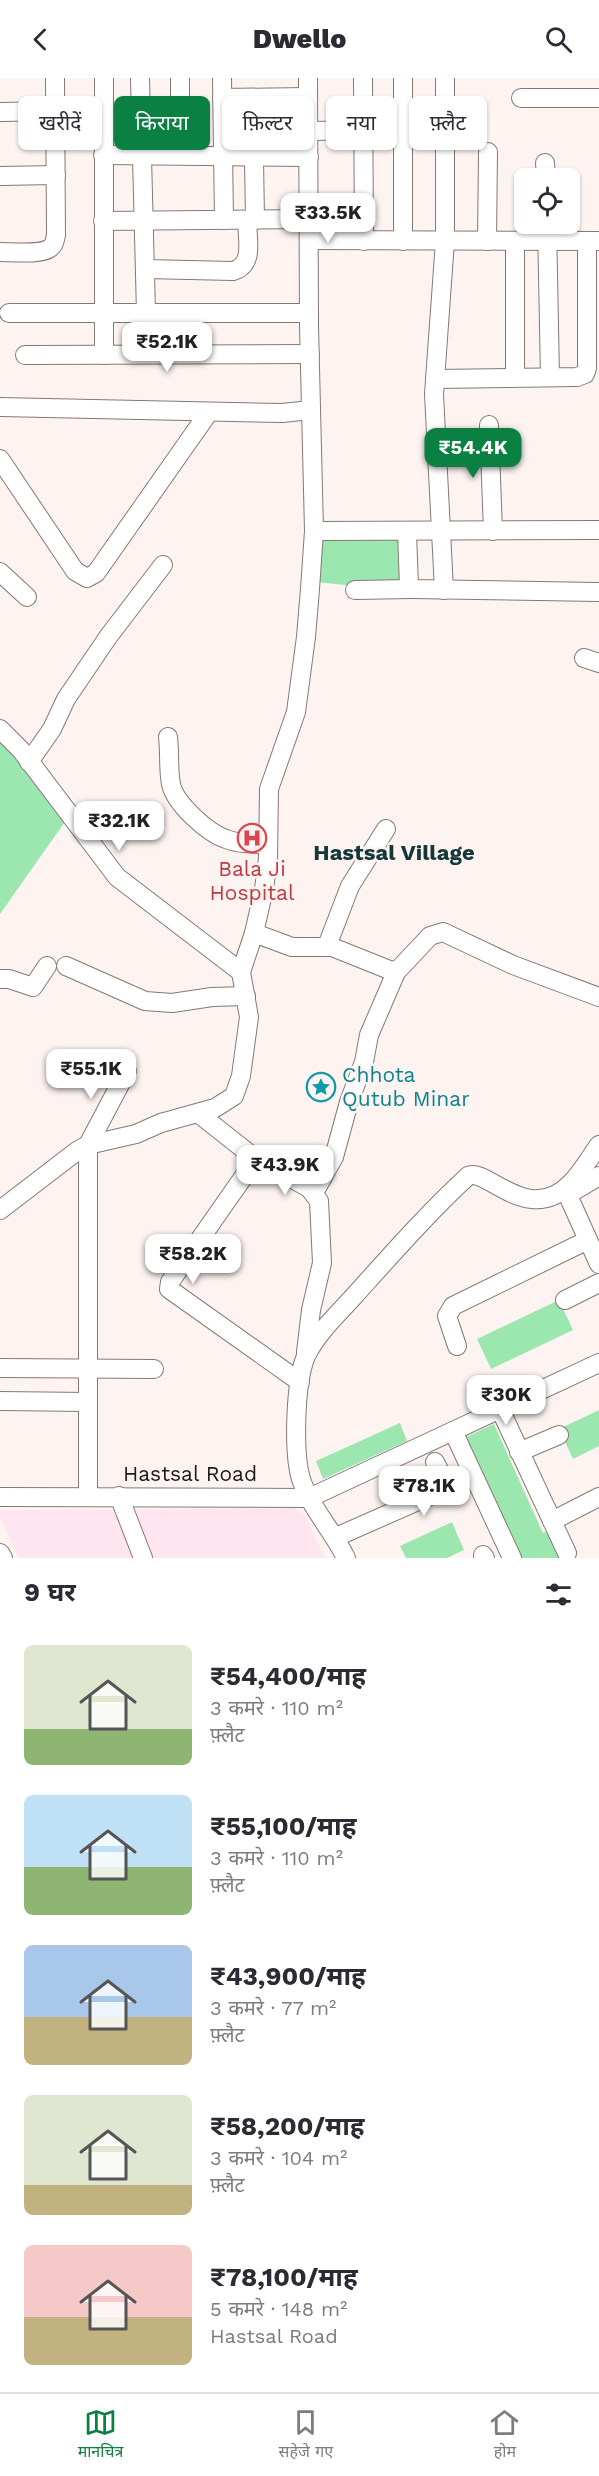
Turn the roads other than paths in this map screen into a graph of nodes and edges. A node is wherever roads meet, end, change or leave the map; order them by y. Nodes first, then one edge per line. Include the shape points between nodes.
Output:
1 (55, 78) edge
2 (104, 78) edge
3 (140, 78) edge
4 (180, 78) edge
5 (222, 78) edge
6 (308, 78) edge
7 (363, 78) edge
8 (403, 78) edge
9 (445, 78) edge
10 (55, 96) edge
11 (222, 96) edge
12 (308, 96) edge
13 (363, 96) edge
14 (445, 96) edge
15 (521, 98) dead end
16 (599, 98) edge
17 (0, 112) edge
18 (18, 112) edge
19 (397, 130) edge
20 (403, 130) junction
21 (409, 130) edge
22 (56, 150) edge
23 (223, 150) edge
24 (254, 150) edge
25 (309, 150) edge
26 (363, 150) edge
27 (445, 150) edge
28 (488, 153) dead end
29 (104, 155) junction
30 (141, 155) junction
31 (180, 155) junction
32 (223, 156) junction
33 (254, 156) junction
34 (309, 157) junction
35 (56, 175) junction
36 (0, 176) edge
37 (310, 219) junction
38 (144, 220) junction
39 (224, 220) junction
40 (251, 220) junction
41 (103, 221) junction
42 (540, 234) edge
43 (547, 234) edge
44 (557, 234) edge
45 (310, 240) junction
46 (364, 241) junction
47 (403, 241) junction
48 (445, 241) junction
49 (487, 241) junction
50 (515, 241) junction
51 (593, 241) edge
52 (0, 252) edge
53 (145, 269) junction
54 (9, 313) dead end
55 (103, 313) junction
56 (146, 313) junction
57 (309, 313) junction
58 (310, 354) junction
59 (25, 355) dead end
60 (104, 355) junction
61 (515, 377) junction
62 (550, 377) junction
63 (435, 379) junction
64 (0, 408) edge
65 (311, 410) junction
66 (209, 412) junction
67 (489, 425) dead end
68 (0, 459) edge
69 (599, 530) edge
70 (314, 531) junction
71 (441, 531) junction
72 (493, 531) junction
73 (407, 532) junction
74 (163, 565) dead end
75 (0, 572) edge
76 (411, 589) junction
77 (355, 590) dead end
78 (444, 590) junction
79 (599, 592) edge
80 (27, 597) dead end
81 (0, 729) edge
82 (168, 737) dead end
83 (29, 762) junction
84 (386, 829) dead end
85 (268, 844) junction
86 (254, 933) junction
87 (327, 946) junction
88 (47, 966) dead end
89 (66, 966) dead end
90 (397, 970) junction
91 (241, 972) junction
92 (0, 979) edge
93 (246, 996) junction
94 (599, 997) edge
95 (127, 1071) dead end
96 (199, 1114) junction
97 (88, 1145) junction
98 (599, 1145) edge
99 (256, 1159) junction
100 (599, 1176) edge
101 (570, 1188) junction
102 (314, 1193) junction
103 (0, 1210) edge
104 (588, 1240) junction
105 (599, 1264) edge
106 (599, 1283) edge
107 (565, 1300) dead end
108 (457, 1346) dead end
109 (306, 1357) junction
110 (599, 1363) edge
111 (0, 1368) edge
112 (154, 1369) dead end
113 (87, 1370) junction
114 (300, 1382) junction
115 (0, 1401) edge
116 (88, 1402) junction
117 (500, 1409) junction
118 (453, 1431) junction
119 (559, 1435) dead end
120 (519, 1452) junction
121 (435, 1462) dead end
122 (88, 1496) junction
123 (119, 1496) junction
124 (0, 1497) edge
125 (599, 1497) edge
126 (309, 1498) junction
127 (552, 1521) junction
128 (336, 1537) junction
129 (0, 1553) edge
130 (567, 1553) dead end
131 (3, 1558) edge
132 (143, 1558) edge
133 (346, 1558) edge
134 (512, 1558) edge

1 - 10 street
2 - 29 street
3 - 30 street
4 - 31 street
5 - 11 street
6 - 12 street
7 - 13 street
8 - 20 street
9 - 14 street
15 - 16 street
17 - 18 street
19 - 20 street
20 - 21 street
20 - 47 street
22 - 35 street
23 - 32 street
24 - 33 street
25 - 34 street
26 - 46 street
27 - 48 street
28 - 49 street
29 - 30 street
29 - 41 street
30 - 31 street
30 - 38 street
31 - 32 street
32 - 33 street
32 - 39 street
33 - 34 street
33 - 40 street
34 - 37 street
35 - 36 street
35 - 52 street via 54,244 42,252
37 - 40 street
37 - 45 street
38 - 39 street
38 - 41 street
38 - 53 street
39 - 40 street
40 - 53 street via 248,261 241,269
41 - 55 street
42 - 50 street
43 - 62 street
44 - 51 street
45 - 46 street
45 - 57 street
46 - 47 street
47 - 48 street
48 - 49 street
48 - 63 street
49 - 50 street
50 - 61 street
51 - 62 street via 586,372 577,377
53 - 56 street
54 - 55 street
55 - 56 street
55 - 60 street
56 - 57 street
57 - 58 street
58 - 60 street
58 - 65 street
59 - 60 street
61 - 62 street
61 - 63 street
63 - 71 street
64 - 66 street
65 - 66 street
65 - 70 street
66 - 68 street via 90,577 75,571
67 - 72 street
69 - 72 street
70 - 73 street
70 - 85 street via 297,704 293,725 270,781
71 - 72 street
71 - 73 street
71 - 78 street
73 - 76 street
74 - 83 street via 108,637
75 - 80 street
76 - 77 street
76 - 78 street
78 - 79 street
81 - 83 street
82 - 85 street via 171,786 182,805 226,840
83 - 91 street via 117,877
84 - 87 street via 350,886
85 - 86 street via 264,889
86 - 87 street via 292,947
86 - 91 street
87 - 90 street via 390,971
88 - 92 street via 33,987
89 - 93 street via 145,1001 172,1003 212,996
90 - 94 street via 430,936 443,932 513,965
90 - 102 street via 369,1035 334,1157
91 - 93 street
93 - 96 street via 248,1030 238,1088 225,1103
95 - 97 street
96 - 97 street
96 - 99 street
97 - 103 street
97 - 113 street
98 - 101 street
99 - 102 street
99 - 114 street via 170,1282 169,1289
100 - 101 street
101 - 104 street
101 - 109 street via 530,1198 511,1194 479,1175 468,1176 375,1272
102 - 109 street via 321,1210 322,1263
104 - 105 street
104 - 108 street via 453,1306 447,1316
106 - 107 street
109 - 114 street
110 - 117 street
111 - 113 street
112 - 113 street
113 - 116 street
114 - 126 street via 296,1431 301,1477
115 - 116 street
116 - 122 street
117 - 118 street
117 - 120 street
118 - 126 street
118 - 134 street
119 - 120 street
120 - 127 street
121 - 128 street via 445,1489
122 - 123 street, Hastsal Road
122 - 124 street, Hastsal Road
123 - 126 street, Hastsal Road
123 - 132 street
125 - 127 street
126 - 128 street
127 - 130 street
128 - 133 street
129 - 131 street

